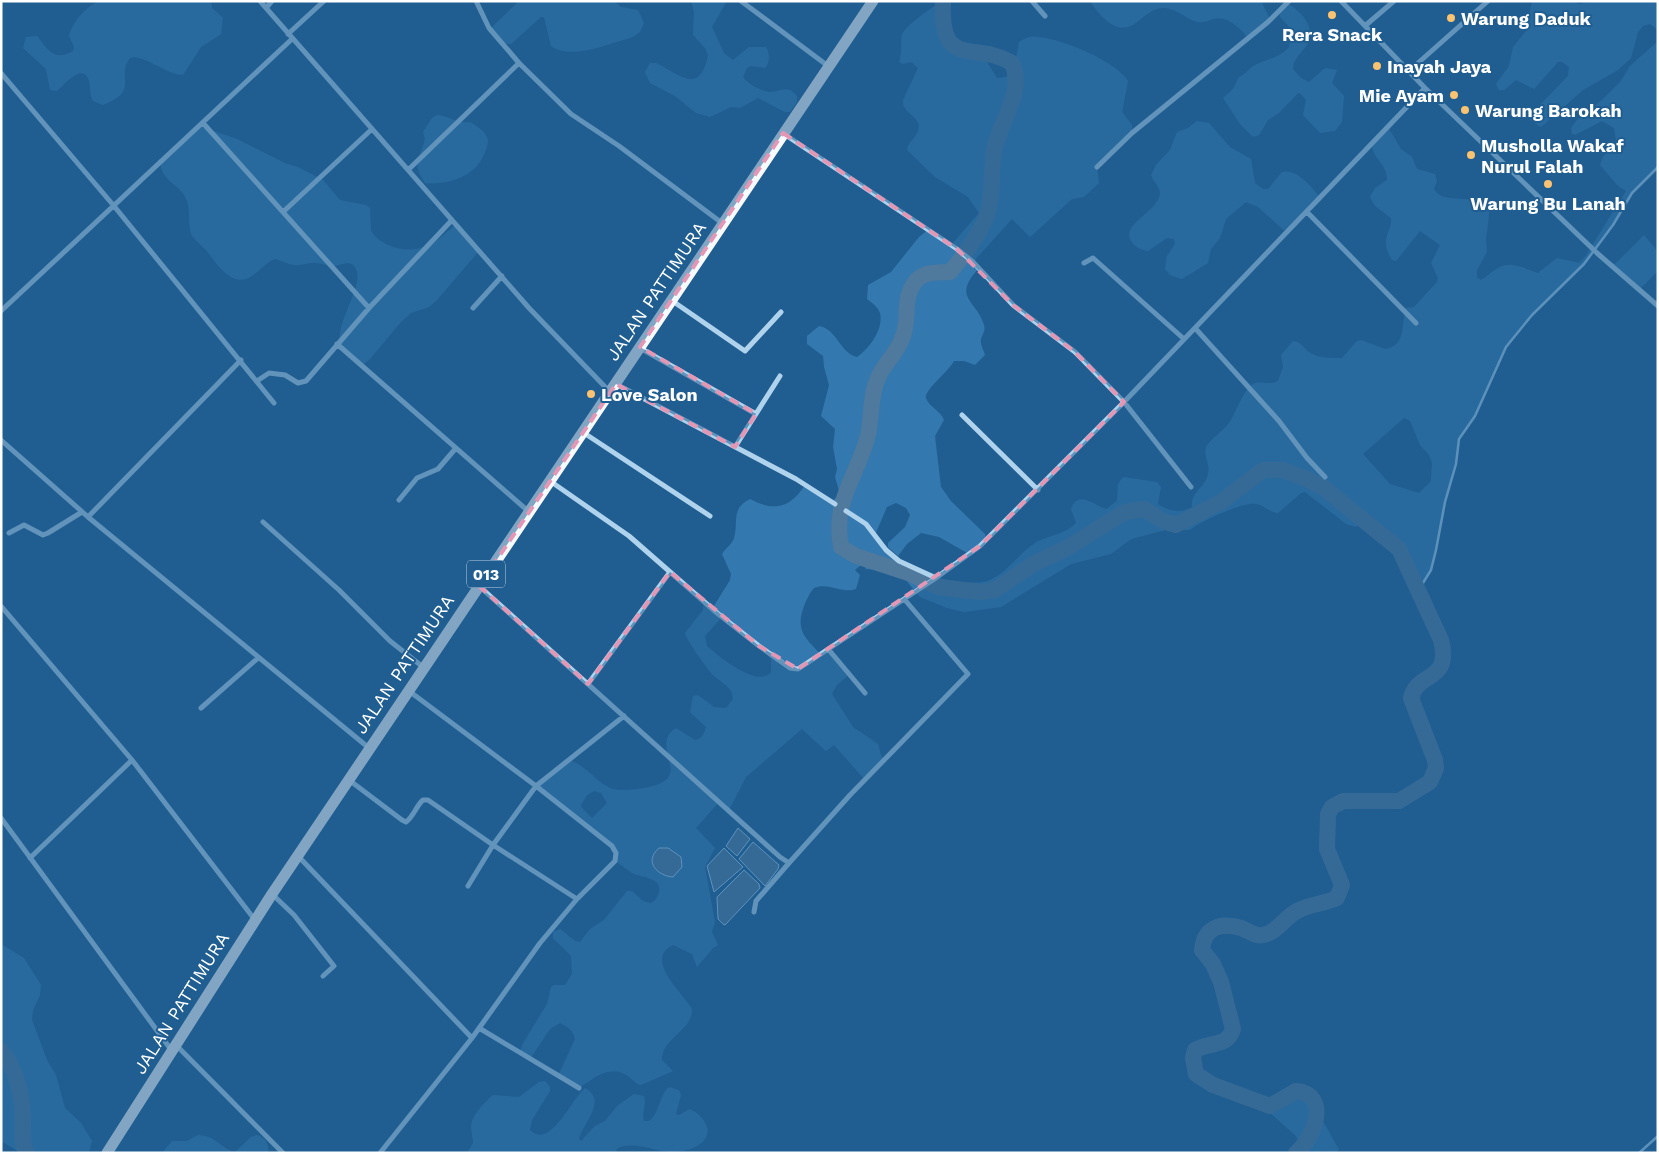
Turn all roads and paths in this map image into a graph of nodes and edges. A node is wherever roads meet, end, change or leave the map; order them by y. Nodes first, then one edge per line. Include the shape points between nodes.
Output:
1 (260, 1) edge
2 (272, 1) edge
3 (324, 1) edge
4 (476, 1) edge
5 (741, 1) edge
6 (873, 1) edge
7 (1032, 1) edge
8 (1289, 1) edge
9 (1341, 1) edge
10 (1394, 1) edge
11 (1488, 1) edge
12 (266, 8) junction
13 (1045, 16) dead end
14 (1366, 25) junction
15 (288, 34) junction
16 (292, 39) junction
17 (519, 64) junction
18 (828, 66) junction
19 (1409, 72) junction
20 (1, 74) edge
21 (1425, 88) junction
22 (203, 123) junction
23 (372, 129) junction
24 (782, 133) junction
25 (1097, 167) dead end
26 (408, 170) junction
27 (114, 206) junction
28 (283, 212) junction
29 (1307, 212) junction
30 (452, 220) junction
31 (722, 224) junction
32 (1084, 263) dead end
33 (502, 276) junction
34 (671, 299) junction
35 (1658, 306) edge
36 (369, 308) junction
37 (473, 308) dead end
38 (1, 311) edge
39 (781, 312) dead end
40 (1416, 323) dead end
41 (1195, 328) junction
42 (1184, 339) junction
43 (337, 344) junction
44 (640, 347) junction
45 (241, 360) junction
46 (780, 376) dead end
47 (257, 381) junction
48 (613, 388) junction
49 (274, 402) dead end
50 (1124, 402) junction
51 (756, 414) junction
52 (962, 415) dead end
53 (584, 432) junction
54 (1, 440) edge
55 (734, 447) junction
56 (456, 448) junction
57 (1325, 477) dead end
58 (549, 481) junction
59 (1191, 487) dead end
60 (1038, 490) junction
61 (399, 500) dead end
62 (835, 504) dead end
63 (528, 511) junction
64 (846, 511) dead end
65 (82, 512) junction
66 (710, 516) dead end
67 (88, 517) junction
68 (263, 522) dead end
69 (9, 534) dead end
70 (670, 572) junction
71 (935, 579) junction
72 (478, 586) junction
73 (904, 600) junction
74 (1, 606) edge
75 (829, 650) junction
76 (258, 658) junction
77 (423, 667) junction
78 (588, 684) junction
79 (408, 690) junction
80 (865, 693) dead end
81 (201, 708) dead end
82 (624, 716) junction
83 (369, 748) junction
84 (132, 760) junction
85 (348, 780) junction
86 (536, 786) junction
87 (1, 818) edge
88 (493, 846) junction
89 (298, 856) junction
90 (30, 858) junction
91 (790, 863) junction
92 (468, 886) dead end
93 (272, 894) junction
94 (577, 899) junction
95 (754, 912) dead end
96 (255, 920) junction
97 (323, 976) dead end
98 (479, 1028) junction
99 (472, 1038) junction
100 (174, 1047) junction
101 (579, 1088) dead end
102 (107, 1153) edge
103 (283, 1153) edge
104 (380, 1153) edge

1 - 12 street
2 - 12 street
3 - 15 street
4 - 17 street via 489,28
5 - 18 street
6 - 18 main road, JALAN PATTIMURA / 013
7 - 13 street
8 - 25 street
9 - 14 street
10 - 14 street
11 - 19 street
12 - 15 street
14 - 19 street
15 - 16 street
16 - 22 street
16 - 23 street
17 - 26 street
17 - 31 street via 571,114
18 - 24 main road, JALAN PATTIMURA / 013
19 - 21 street
20 - 27 street
21 - 29 street
21 - 35 street via 1596,253
22 - 27 street
22 - 28 street
23 - 26 street
23 - 28 street
24 - 31 main road, JALAN PATTIMURA / 013
24 - 50 street via 957,249 1013,305 1075,352
26 - 30 street
27 - 38 street
27 - 45 street
28 - 36 street
29 - 40 street
29 - 41 street
30 - 33 street
30 - 36 street
31 - 34 main road, JALAN PATTIMURA / 013
32 - 42 street via 1093,258
33 - 37 street
33 - 48 street
34 - 39 street via 745,350
34 - 44 main road, JALAN PATTIMURA / 013
36 - 43 street
41 - 42 street
41 - 57 street
42 - 50 street
43 - 47 street via 306,381 298,384 285,375 269,373
43 - 56 street
44 - 48 main road, JALAN PATTIMURA / 013
44 - 51 street
45 - 47 street
45 - 67 street
46 - 51 street
47 - 49 street
48 - 53 main road, JALAN PATTIMURA / 013
48 - 55 street
50 - 59 street
50 - 60 street
51 - 55 street
52 - 60 street
53 - 58 main road, JALAN PATTIMURA / 013
53 - 66 street
54 - 65 street
55 - 62 street via 796,479
56 - 61 street via 438,469 417,478
56 - 63 street
58 - 63 main road, JALAN PATTIMURA / 013
58 - 70 street via 629,536
60 - 71 street via 980,546
63 - 72 main road, JALAN PATTIMURA / 013
64 - 71 street via 866,524 899,561
65 - 67 street
65 - 69 street via 43,535 24,525
67 - 76 street
68 - 77 street via 390,642
70 - 75 street via 722,617 790,668 798,670
70 - 78 street
71 - 73 street
72 - 77 main road, JALAN PATTIMURA / 013
72 - 78 street
73 - 75 street
73 - 91 street via 968,674 850,795
74 - 84 street
75 - 80 street
76 - 81 street
76 - 83 street
77 - 79 main road, JALAN PATTIMURA / 013
78 - 82 street
79 - 83 main road, JALAN PATTIMURA / 013
79 - 86 street
82 - 86 street
82 - 91 street
83 - 85 main road, JALAN PATTIMURA / 013
84 - 90 street
84 - 96 street
85 - 88 street via 406,822 420,803 428,800
85 - 89 main road, JALAN PATTIMURA / 013
86 - 88 street
86 - 94 street via 612,846 616,854 616,861
87 - 90 street
88 - 92 street
88 - 94 street
89 - 93 main road, JALAN PATTIMURA / 013
89 - 99 street
90 - 100 street
91 - 95 street via 756,901
93 - 96 main road, JALAN PATTIMURA / 013
93 - 97 street via 294,915 334,966
94 - 98 street via 540,943
96 - 100 main road, JALAN PATTIMURA / 013
98 - 99 street
98 - 101 street
99 - 104 street
100 - 102 main road, JALAN PATTIMURA / 013
100 - 103 street

